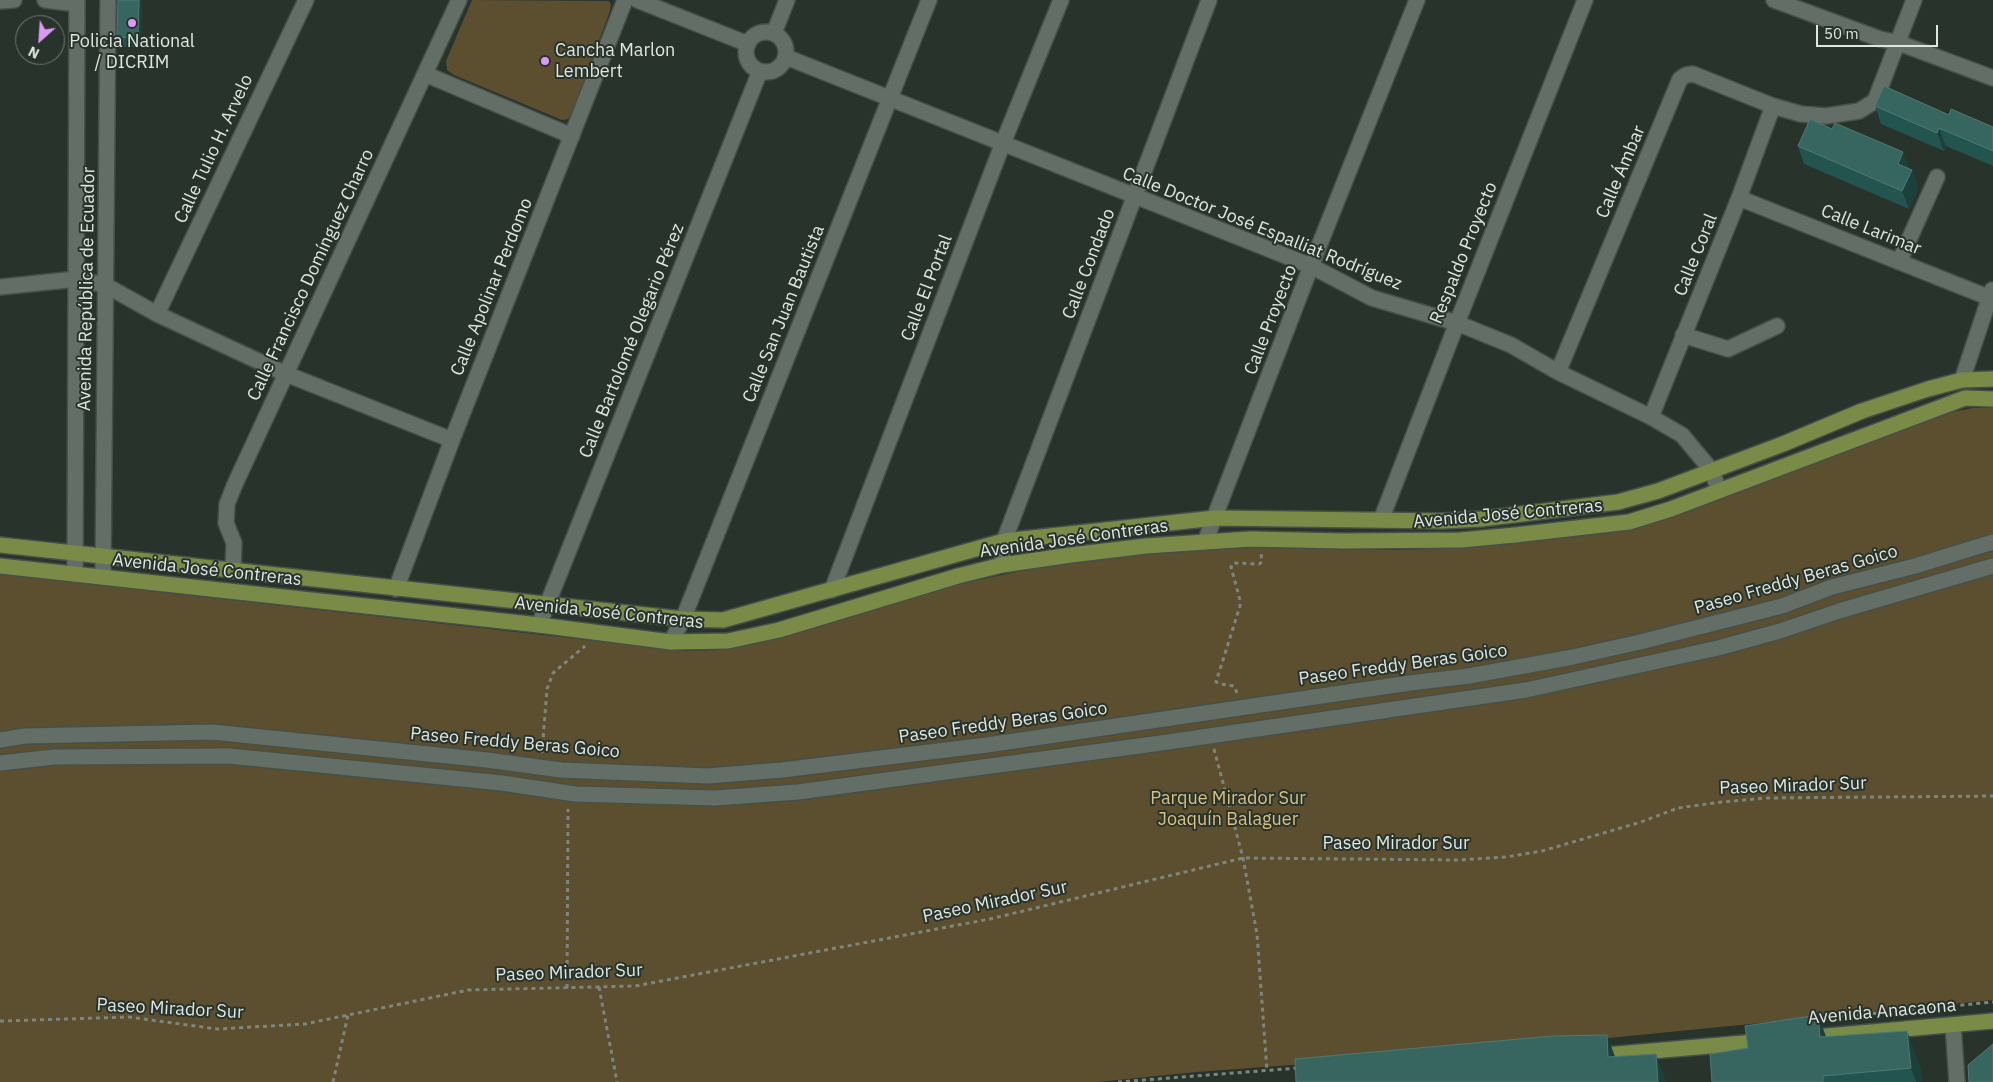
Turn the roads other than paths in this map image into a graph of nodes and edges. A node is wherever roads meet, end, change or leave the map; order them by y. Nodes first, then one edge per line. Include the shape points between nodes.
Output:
1 (14, 0) edge
2 (45, 0) edge
3 (108, 0) edge
4 (306, 0) edge
5 (459, 0) edge
6 (625, 0) edge
7 (637, 0) edge
8 (787, 0) edge
9 (930, 0) edge
10 (1060, 0) edge
11 (1210, 0) edge
12 (1417, 0) edge
13 (1584, 0) edge
14 (1774, 0) edge
15 (1914, 0) edge
16 (0, 1) edge
17 (77, 2) edge
18 (774, 33) junction
19 (1899, 42) junction
20 (748, 44) junction
21 (786, 57) junction
22 (760, 71) junction
23 (425, 74) junction
24 (1993, 78) edge
25 (890, 99) junction
26 (1773, 106) junction
27 (572, 136) junction
28 (1003, 143) junction
29 (1937, 176) dead end
30 (1135, 196) junction
31 (1739, 198) junction
32 (1900, 262) junction
33 (1311, 266) junction
34 (76, 279) junction
35 (105, 285) junction
36 (0, 287) edge
37 (1991, 293) edge
38 (157, 314) junction
39 (1457, 323) junction
40 (1777, 326) dead end
41 (1683, 335) junction
42 (1558, 372) junction
43 (286, 374) junction
44 (1993, 379) edge
45 (1962, 380) junction
46 (1993, 399) edge
47 (1651, 417) junction
48 (452, 440) junction
49 (1712, 471) junction
50 (1719, 491) junction
51 (1215, 518) junction
52 (1382, 520) junction
53 (1004, 540) junction
54 (1206, 542) junction
55 (1993, 542) edge
56 (0, 545) edge
57 (76, 553) junction
58 (103, 556) junction
59 (1002, 565) junction
60 (0, 566) edge
61 (1993, 566) edge
62 (233, 571) junction
63 (75, 574) junction
64 (102, 578) junction
65 (396, 589) junction
66 (832, 590) junction
67 (547, 605) junction
68 (683, 619) junction
69 (539, 625) junction
70 (671, 642) junction
71 (1209, 713) junction
72 (0, 740) edge
73 (1213, 740) junction
74 (0, 763) edge
75 (1993, 1021) edge
76 (1953, 1025) junction
77 (1580, 1058) edge
78 (1957, 1082) edge

1 - 16 street
2 - 17 street
3 - 35 street, Avenida República de Ecuador
4 - 38 street, Calle Tulio H. Arvelo
5 - 23 street, Calle Francisco Domínguez Charro
6 - 27 street, Calle Apolinar Perdomo
7 - 20 street
8 - 18 street
9 - 25 street, Calle San Juan Bautista
10 - 28 street, Calle El Portal
11 - 30 street, Calle Condado
12 - 33 street, Calle Proyecto
13 - 39 street, Respaldo Proyecto
14 - 19 street via 1880,39
15 - 19 street, Calle Ámbar
17 - 34 street, Avenida República de Ecuador
18 - 20 street via 758,33
18 - 21 street via 784,43
19 - 24 street
19 - 26 street, Calle Ámbar via 1875,101 1859,111 1840,116 1813,116
20 - 22 street via 749,62
21 - 22 street via 776,70
21 - 25 street, Calle Doctor José Espalliat Rodríguez
22 - 67 street, Calle Bartolomé Olegario Pérez
23 - 27 street
23 - 43 street, Calle Francisco Domínguez Charro
25 - 28 street, Calle Doctor José Espalliat Rodríguez
25 - 68 street, Calle San Juan Bautista
26 - 31 street, Calle Coral
26 - 42 street, Calle Ámbar via 1693,74 1680,79
27 - 48 street, Calle Apolinar Perdomo
28 - 30 street, Calle Doctor José Espalliat Rodríguez
28 - 66 street, Calle El Portal
29 - 32 street
30 - 33 street, Calle Doctor José Espalliat Rodríguez
30 - 53 street, Calle Condado
31 - 32 street, Calle Larimar
31 - 41 street, Calle Coral
32 - 37 street, Calle Larimar
33 - 39 street, Calle Doctor José Espalliat Rodríguez via 1372,298
33 - 51 street, Calle Proyecto
34 - 35 street
34 - 36 street
34 - 57 street, Avenida República de Ecuador
35 - 38 street
35 - 58 street, Avenida República de Ecuador
37 - 45 street
38 - 43 street
39 - 42 street, Calle Doctor José Espalliat Rodríguez via 1511,345
39 - 52 street, Respaldo Proyecto
40 - 41 street via 1728,349
41 - 47 street, Calle Coral
42 - 47 street, Calle Doctor José Espalliat Rodríguez
43 - 48 street
43 - 62 street, Calle Francisco Domínguez Charro via 227,504 226,523 234,543
44 - 45 main road, Avenida José Contreras
45 - 49 main road, Avenida José Contreras via 1862,411
46 - 50 main road, Avenida José Contreras via 1965,398
47 - 49 street, Calle Doctor José Espalliat Rodríguez via 1682,435
48 - 65 street, Calle Apolinar Perdomo
49 - 50 street, Calle Doctor José Espalliat Rodríguez
49 - 52 main road, Avenida José Contreras via 1618,502 1481,519
50 - 54 main road, Avenida José Contreras via 1629,522 1515,536 1420,541 1258,539
51 - 52 main road, Avenida José Contreras
51 - 53 main road, Avenida José Contreras
51 - 54 street, Calle Proyecto
53 - 59 street, Calle Condado
53 - 66 main road, Avenida José Contreras
54 - 59 main road, Avenida José Contreras via 1146,546
55 - 71 street, Paseo Freddy Beras Goico via 1832,588 1782,606 1621,647 1469,676
56 - 57 main road, Avenida José Contreras
57 - 58 main road, Avenida José Contreras
57 - 63 street, Avenida República de Ecuador
58 - 62 main road, Avenida José Contreras
58 - 64 street, Avenida República de Ecuador
59 - 70 main road, Avenida José Contreras via 779,630 728,641
60 - 63 main road, Avenida José Contreras
61 - 73 street via 1780,631 1630,668 1526,690
62 - 65 main road, Avenida José Contreras
63 - 64 main road, Avenida José Contreras
64 - 69 main road, Avenida José Contreras
65 - 67 main road, Avenida José Contreras
66 - 68 main road, Avenida José Contreras via 723,620
67 - 68 main road, Avenida José Contreras
67 - 69 street, Calle Bartolomé Olegario Pérez
68 - 70 street, Calle San Juan Bautista
69 - 70 main road, Avenida José Contreras
71 - 72 street, Paseo Freddy Beras Goico via 986,745 708,776 561,770 212,732 25,736
71 - 73 street
73 - 74 street via 798,792 715,798 576,794 229,756 54,756
75 - 76 main road, Avenida Anacaona
76 - 77 main road, Avenida Anacaona
76 - 78 street

